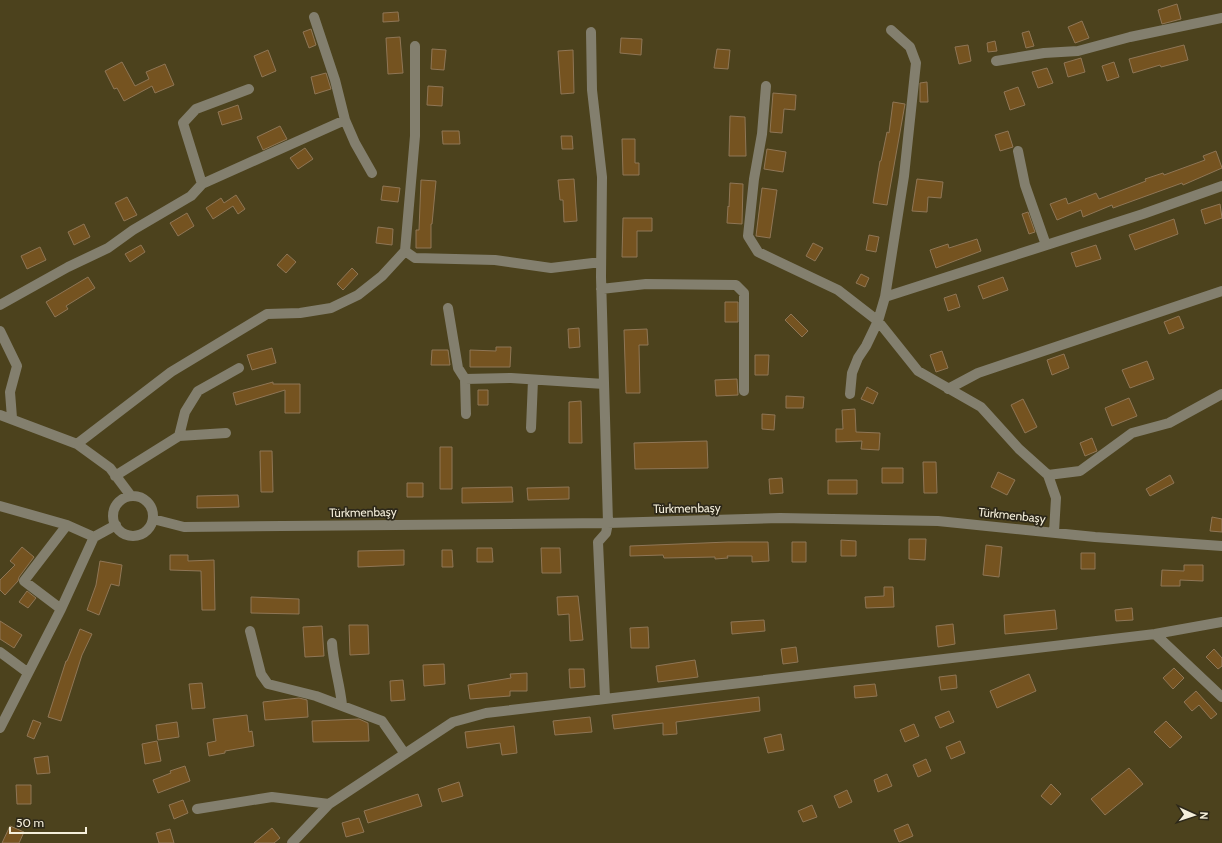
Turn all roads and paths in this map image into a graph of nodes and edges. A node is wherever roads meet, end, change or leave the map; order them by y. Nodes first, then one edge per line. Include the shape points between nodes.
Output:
1 (314, 17) dead end
2 (1222, 18) edge
3 (891, 30) dead end
4 (591, 32) dead end
5 (414, 46) dead end
6 (996, 61) dead end
7 (766, 86) dead end
8 (249, 89) dead end
9 (345, 120) junction
10 (1018, 152) dead end
11 (372, 173) dead end
12 (202, 184) junction
13 (1222, 186) edge
14 (1046, 245) junction
15 (405, 251) junction
16 (601, 262) junction
17 (601, 289) junction
18 (1222, 291) edge
19 (885, 297) junction
20 (0, 305) edge
21 (448, 308) dead end
22 (878, 321) junction
23 (0, 331) edge
24 (239, 368) dead end
25 (465, 379) junction
26 (533, 380) junction
27 (604, 384) junction
28 (948, 389) junction
29 (744, 391) dead end
30 (850, 394) dead end
31 (1222, 394) edge
32 (466, 414) dead end
33 (0, 415) edge
34 (12, 418) junction
35 (531, 428) dead end
36 (226, 433) dead end
37 (179, 436) junction
38 (77, 444) junction
39 (1048, 475) junction
40 (115, 476) junction
41 (131, 496) junction
42 (0, 506) edge
43 (153, 519) junction
44 (608, 523) junction
45 (67, 525) junction
46 (116, 525) junction
47 (1054, 532) junction
48 (94, 537) junction
49 (1222, 546) edge
50 (61, 609) junction
51 (1222, 622) edge
52 (250, 631) dead end
53 (1155, 634) junction
54 (332, 643) dead end
55 (0, 652) edge
56 (27, 672) junction
57 (1222, 697) edge
58 (605, 698) junction
59 (342, 705) junction
60 (4, 714) edge
61 (0, 728) edge
62 (405, 754) junction
63 (329, 804) junction
64 (197, 810) dead end
65 (292, 843) edge

1 - 9 street
2 - 6 street via 1130,37 1078,51 1044,53
3 - 19 street via 910,47 916,63 904,176
4 - 16 street via 592,90 602,177
5 - 15 street via 415,136
7 - 22 street via 748,236 758,252 838,290
8 - 12 street via 196,109 183,123
9 - 11 street
9 - 12 street
10 - 14 street via 1025,185
12 - 20 street via 191,196 108,248 68,266
13 - 14 street
14 - 19 street
15 - 16 street via 416,258 495,260 550,268
15 - 38 street via 382,276 358,295 331,308 300,313 267,314 171,372
16 - 17 street
17 - 27 street
17 - 29 street via 646,284 736,285 744,293
18 - 28 street via 978,373
19 - 22 street
21 - 25 street via 458,368
22 - 28 street via 918,371
22 - 30 street via 852,373
23 - 34 street via 17,366 10,392
24 - 37 street via 198,391 185,412
25 - 26 street
25 - 32 street
26 - 27 street
26 - 35 street
27 - 44 street
28 - 39 street via 982,407 1019,449
31 - 39 street via 1169,423 1132,433 1080,471
33 - 34 street
34 - 38 street
36 - 37 street
37 - 40 street
38 - 40 street via 110,468
39 - 47 street via 1056,498
40 - 41 street
41 - 43 street via 146,501 152,509
41 - 46 street via 116,506
42 - 45 street
43 - 44 street, Türkmenbaşy via 184,527
43 - 46 street via 149,528 137,536 121,532
44 - 47 street, Türkmenbaşy via 780,518 938,521
44 - 58 street via 606,533 598,542
45 - 48 street
45 - 50 street via 24,581
46 - 48 street
47 - 49 street, Türkmenbaşy
48 - 50 street
50 - 56 street
51 - 53 street
52 - 59 street via 261,674 268,684
53 - 57 street
53 - 58 street
54 - 59 street
55 - 56 street
56 - 60 street
58 - 62 street via 486,713 453,722
59 - 62 street via 382,721
60 - 61 street
62 - 63 street
63 - 64 street via 272,797
63 - 65 street

